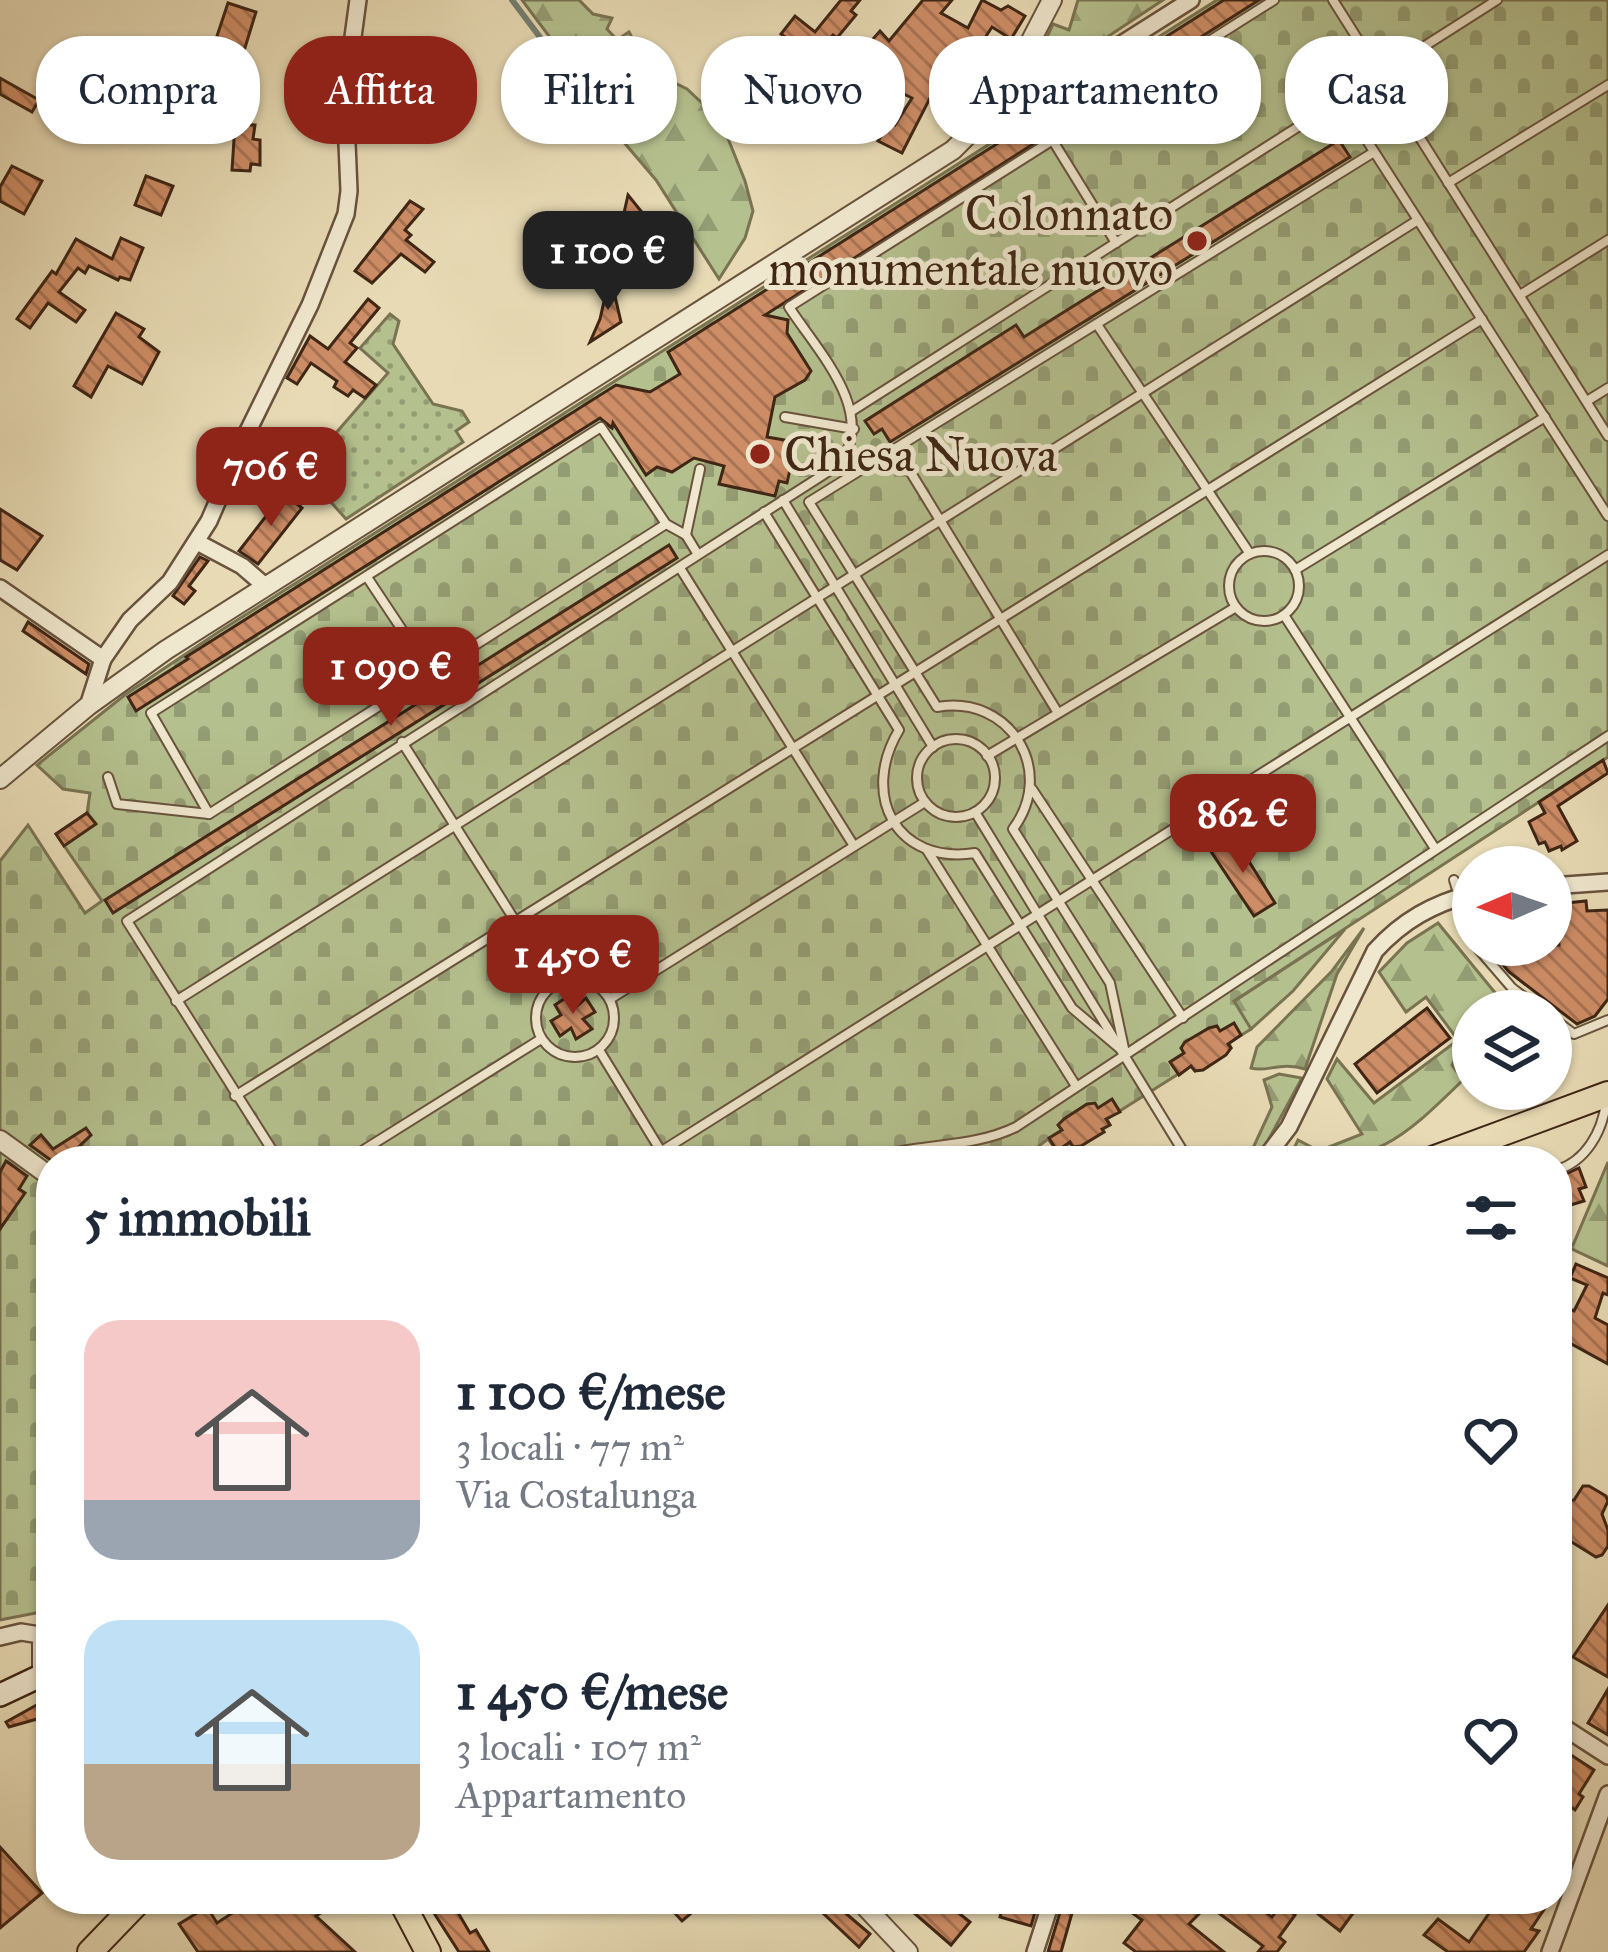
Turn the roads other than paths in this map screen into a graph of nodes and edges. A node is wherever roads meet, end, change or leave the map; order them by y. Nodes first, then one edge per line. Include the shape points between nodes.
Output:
1 (358, 0) edge
2 (1052, 0) edge
3 (1191, 0) edge
4 (1274, 0) edge
5 (1333, 0) edge
6 (1497, 0) edge
7 (1033, 36) edge
8 (1134, 36) edge
9 (1218, 36) edge
10 (1356, 36) edge
11 (1441, 36) edge
12 (1608, 85) edge
13 (1285, 136) edge
14 (959, 144) edge
15 (1048, 144) edge
16 (1055, 144) edge
17 (1369, 144) edge
18 (1423, 144) edge
19 (1374, 152) junction
20 (1448, 183) junction
21 (1418, 220) junction
22 (1608, 240) edge
23 (1116, 243) junction
24 (1520, 295) junction
25 (1482, 319) junction
26 (1098, 326) junction
27 (1608, 388) edge
28 (1143, 393) junction
29 (1587, 401) junction
30 (853, 410) junction
31 (785, 417) dead end
32 (1545, 417) junction
33 (854, 429) junction
34 (1608, 436) edge
35 (897, 449) junction
36 (700, 469) dead end
37 (1207, 490) junction
38 (783, 500) junction
39 (764, 512) junction
40 (1608, 516) edge
41 (940, 520) junction
42 (667, 524) junction
43 (686, 535) junction
44 (197, 542) junction
45 (698, 554) junction
46 (1250, 554) junction
47 (1608, 555) edge
48 (680, 568) junction
49 (1295, 570) junction
50 (855, 575) junction
51 (367, 577) junction
52 (265, 586) junction
53 (836, 586) junction
54 (0, 588) edge
55 (817, 598) junction
56 (1236, 608) junction
57 (1284, 615) junction
58 (1000, 619) junction
59 (732, 652) junction
60 (104, 658) junction
61 (915, 672) junction
62 (432, 675) junction
63 (895, 684) junction
64 (878, 695) junction
65 (88, 706) junction
66 (1058, 713) junction
67 (1350, 717) junction
68 (1608, 736) edge
69 (1018, 737) junction
70 (402, 742) junction
71 (933, 747) junction
72 (792, 748) junction
73 (987, 755) junction
74 (108, 777) dead end
75 (0, 779) edge
76 (1031, 787) junction
77 (925, 802) junction
78 (975, 812) junction
79 (209, 814) junction
80 (893, 822) junction
81 (455, 826) junction
82 (854, 847) junction
83 (1434, 848) junction
84 (927, 850) junction
85 (1092, 880) junction
86 (1608, 882) edge
87 (1572, 885) edge
88 (1452, 900) edge
89 (1058, 901) junction
90 (1039, 914) junction
91 (515, 921) junction
92 (1020, 925) junction
93 (988, 946) junction
94 (1493, 966) edge
95 (554, 984) junction
96 (1515, 990) edge
97 (610, 999) junction
98 (176, 1001) junction
99 (1184, 1018) junction
100 (1608, 1020) edge
101 (1572, 1033) edge
102 (541, 1039) junction
103 (599, 1050) junction
104 (1125, 1053) junction
105 (1076, 1085) junction
106 (1608, 1092) edge
107 (235, 1096) junction
108 (0, 1140) edge
109 (1471, 1144) junction
110 (269, 1146) edge
111 (370, 1146) edge
112 (658, 1146) edge
113 (679, 1146) edge
114 (918, 1146) edge
115 (1179, 1146) edge
116 (1274, 1146) edge
117 (1466, 1146) edge
118 (1473, 1146) edge
119 (1572, 1165) edge
120 (36, 1166) edge
121 (36, 1633) edge
122 (0, 1637) edge
123 (36, 1678) edge
124 (0, 1695) edge
125 (1572, 1733) edge
126 (1608, 1756) edge
127 (1608, 1794) edge
128 (1572, 1892) edge
129 (127, 1914) edge
130 (408, 1914) edge
131 (873, 1914) edge
132 (1047, 1914) edge
133 (1564, 1914) edge
134 (90, 1952) edge
135 (428, 1952) edge
136 (908, 1952) edge
137 (1035, 1952) edge
138 (1550, 1952) edge

1 - 44 street via 344,96 346,214
2 - 7 street
3 - 8 street
4 - 9 lane
5 - 10 lane
6 - 11 lane
12 - 20 lane
13 - 23 lane
14 - 52 street
15 - 30 lane via 789,307
16 - 23 lane
17 - 19 lane
18 - 20 lane
19 - 21 lane
19 - 26 lane
20 - 24 lane
21 - 25 lane
21 - 28 lane
22 - 24 lane
23 - 30 lane
24 - 29 lane
25 - 32 lane
25 - 37 lane
26 - 28 lane
26 - 35 lane
27 - 29 lane
28 - 37 lane
28 - 41 lane
29 - 34 lane
30 - 33 lane
31 - 33 lane
32 - 40 lane
32 - 49 lane
33 - 38 lane via 840,464
35 - 41 lane
35 - 50 lane via 809,502
36 - 43 lane
37 - 46 lane
37 - 58 lane
38 - 39 lane
38 - 53 lane
39 - 45 lane
39 - 55 lane
41 - 50 lane
41 - 58 lane
42 - 43 lane
42 - 51 lane via 602,428
42 - 62 lane
43 - 45 lane
44 - 52 street
44 - 60 street
45 - 48 lane
46 - 49 lane via 1273,552
46 - 56 lane via 1230,577
47 - 67 lane
48 - 59 lane
48 - 70 lane
49 - 57 lane via 1298,595
50 - 53 lane
50 - 61 lane
51 - 62 lane
51 - 79 lane via 151,713
52 - 65 street
53 - 55 lane
53 - 63 lane
54 - 60 street
55 - 59 lane
55 - 64 lane
56 - 57 lane via 1262,622
56 - 66 lane
57 - 67 lane
58 - 61 lane
58 - 66 lane
59 - 72 lane
59 - 81 lane
60 - 65 street
61 - 63 lane
61 - 69 lane via 937,707 982,709
62 - 79 lane
63 - 64 lane
63 - 71 lane
64 - 72 lane
64 - 80 lane via 899,730 881,768
65 - 75 street
66 - 69 lane
67 - 83 lane
67 - 85 lane
68 - 83 lane
69 - 73 lane
69 - 76 lane
70 - 81 lane
70 - 98 lane via 128,921
71 - 73 lane via 965,740
71 - 77 lane via 917,774
72 - 82 lane
72 - 91 lane
73 - 78 lane via 993,791
74 - 79 lane via 117,804
76 - 85 lane
76 - 89 lane via 1013,830
77 - 78 lane via 947,816
77 - 80 lane
78 - 90 lane
80 - 82 lane
80 - 84 lane
81 - 91 lane
81 - 98 lane
82 - 97 lane
83 - 99 lane
84 - 92 lane via 975,853
84 - 93 lane
85 - 89 lane
85 - 99 lane
86 - 87 street
88 - 116 street via 1395,929 1375,951
89 - 90 lane
89 - 104 lane via 1109,983
90 - 92 lane
90 - 104 lane
91 - 95 lane
91 - 107 lane
92 - 93 lane
92 - 104 lane via 1072,1008
93 - 105 lane
93 - 113 lane
94 - 96 lane
95 - 97 lane via 585,980
95 - 102 lane via 538,1004
97 - 103 lane via 614,1026
98 - 107 lane
99 - 104 lane
100 - 101 lane
102 - 103 lane via 570,1058
102 - 111 lane
103 - 112 lane
104 - 105 lane
104 - 115 lane
105 - 114 lane via 995,1137
106 - 109 main road
106 - 119 lane via 1592,1144
107 - 110 lane
108 - 120 street
109 - 117 main road
109 - 118 lane
121 - 122 street
123 - 124 main road
125 - 126 street
127 - 128 street
129 - 134 main road
130 - 135 main road
131 - 136 street
132 - 137 street
133 - 138 street

